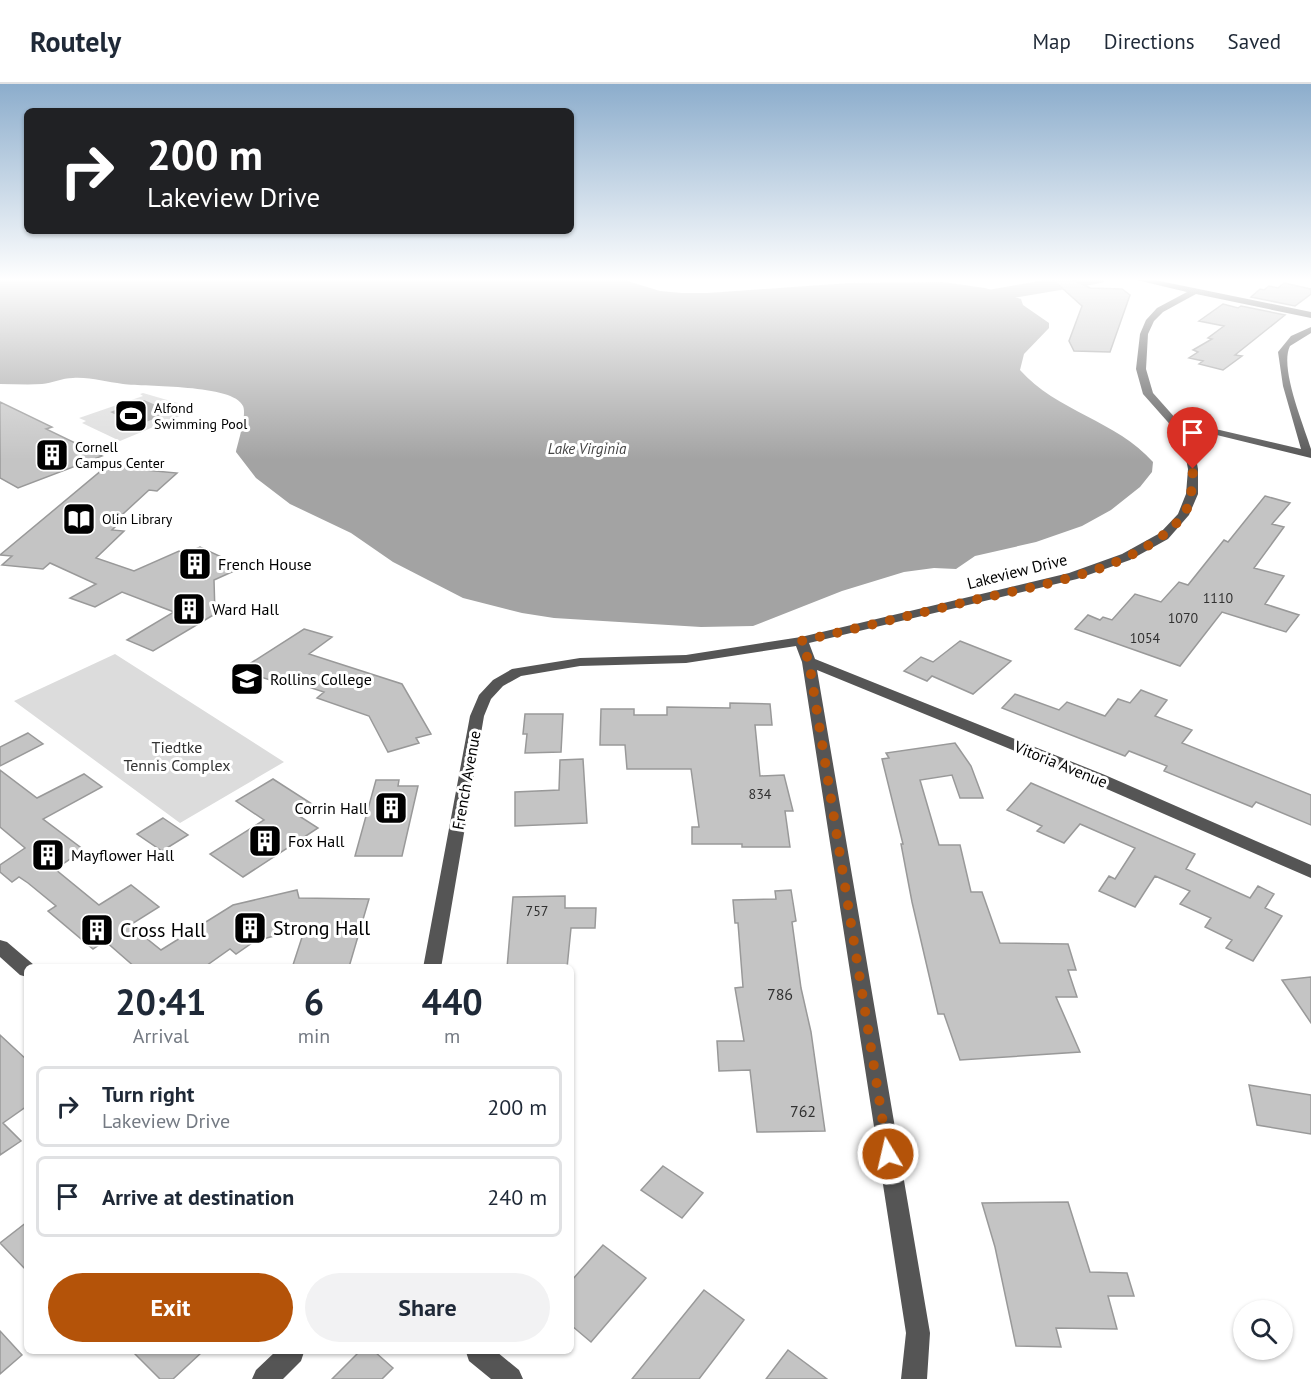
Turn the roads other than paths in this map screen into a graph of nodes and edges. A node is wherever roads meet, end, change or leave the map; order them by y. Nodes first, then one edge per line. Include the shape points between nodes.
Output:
1 (1144, 338) edge
2 (1294, 338) edge
3 (1174, 422) junction
4 (1309, 454) edge
5 (801, 641) junction
6 (580, 662) joint
7 (809, 662) junction
8 (1311, 872) edge
9 (0, 947) edge
10 (433, 964) edge
11 (24, 967) edge
12 (290, 1354) edge
13 (480, 1354) edge
14 (265, 1379) edge
15 (510, 1379) edge
16 (914, 1379) edge

1 - 3 street, Lakeview Drive via 1141,369 1148,394
2 - 4 street via 1283,352 1286,376
3 - 4 street
3 - 5 street, Lakeview Drive via 1187,437 1193,469 1192,495 1183,515 1164,536 1126,558 1073,576
5 - 6 street, Lakeview Drive via 686,659
5 - 7 street
6 - 10 street, French Avenue via 517,672 498,683 484,698 477,716
7 - 8 street, Vitoria Avenue via 1099,779
7 - 16 street via 918,1333
9 - 11 street
12 - 14 street
13 - 15 street

